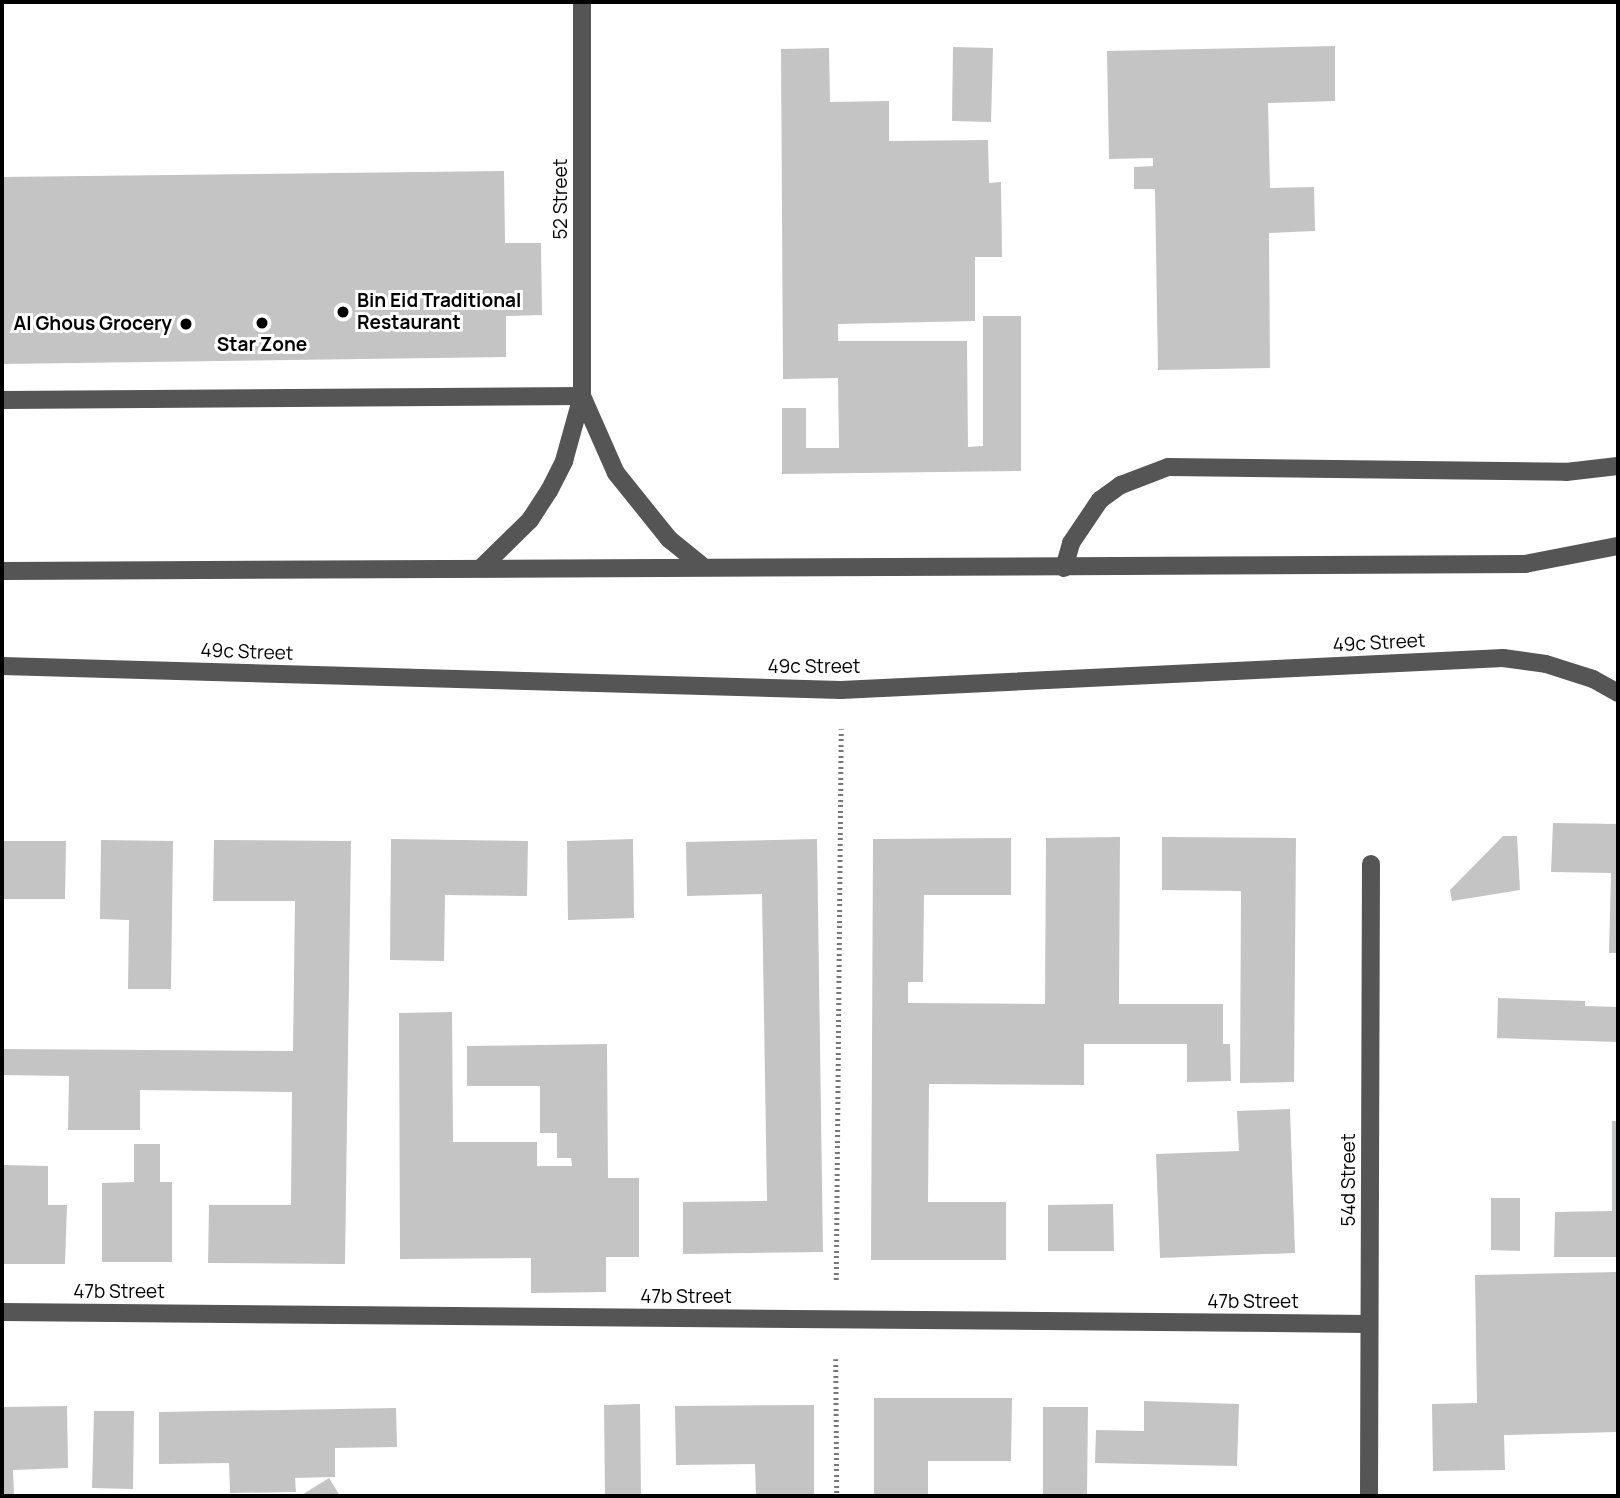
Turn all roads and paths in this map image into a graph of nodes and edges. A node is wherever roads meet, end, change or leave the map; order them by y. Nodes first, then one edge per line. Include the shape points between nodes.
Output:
1 (582, 2) edge
2 (582, 396) junction
3 (2, 400) edge
4 (1618, 466) edge
5 (1618, 546) edge
6 (701, 565) junction
7 (482, 567) junction
8 (1064, 568) junction
9 (2, 571) edge
10 (2, 666) edge
11 (841, 690) junction
12 (1618, 693) edge
13 (1371, 864) dead end
14 (2, 1312) edge
15 (836, 1319) junction
16 (1369, 1324) junction
17 (837, 1496) edge
18 (1369, 1496) edge

1 - 2 street, 52 Street
2 - 3 street
2 - 6 street, 52 Street via 616,473 669,539
2 - 7 street, 52 Street via 564,461 548,491 530,520
4 - 8 street via 1566,472 1168,467 1144,474 1100,500 1071,543
5 - 8 street via 1525,564
6 - 7 street
6 - 8 street
7 - 9 street
10 - 11 street, 49c Street
11 - 12 street, 49c Street via 1503,658 1546,664 1594,679
11 - 15 path
13 - 16 street, 54d Street
14 - 15 street, 47b Street
15 - 16 street, 47b Street
15 - 17 path
16 - 18 street, 54d Street

